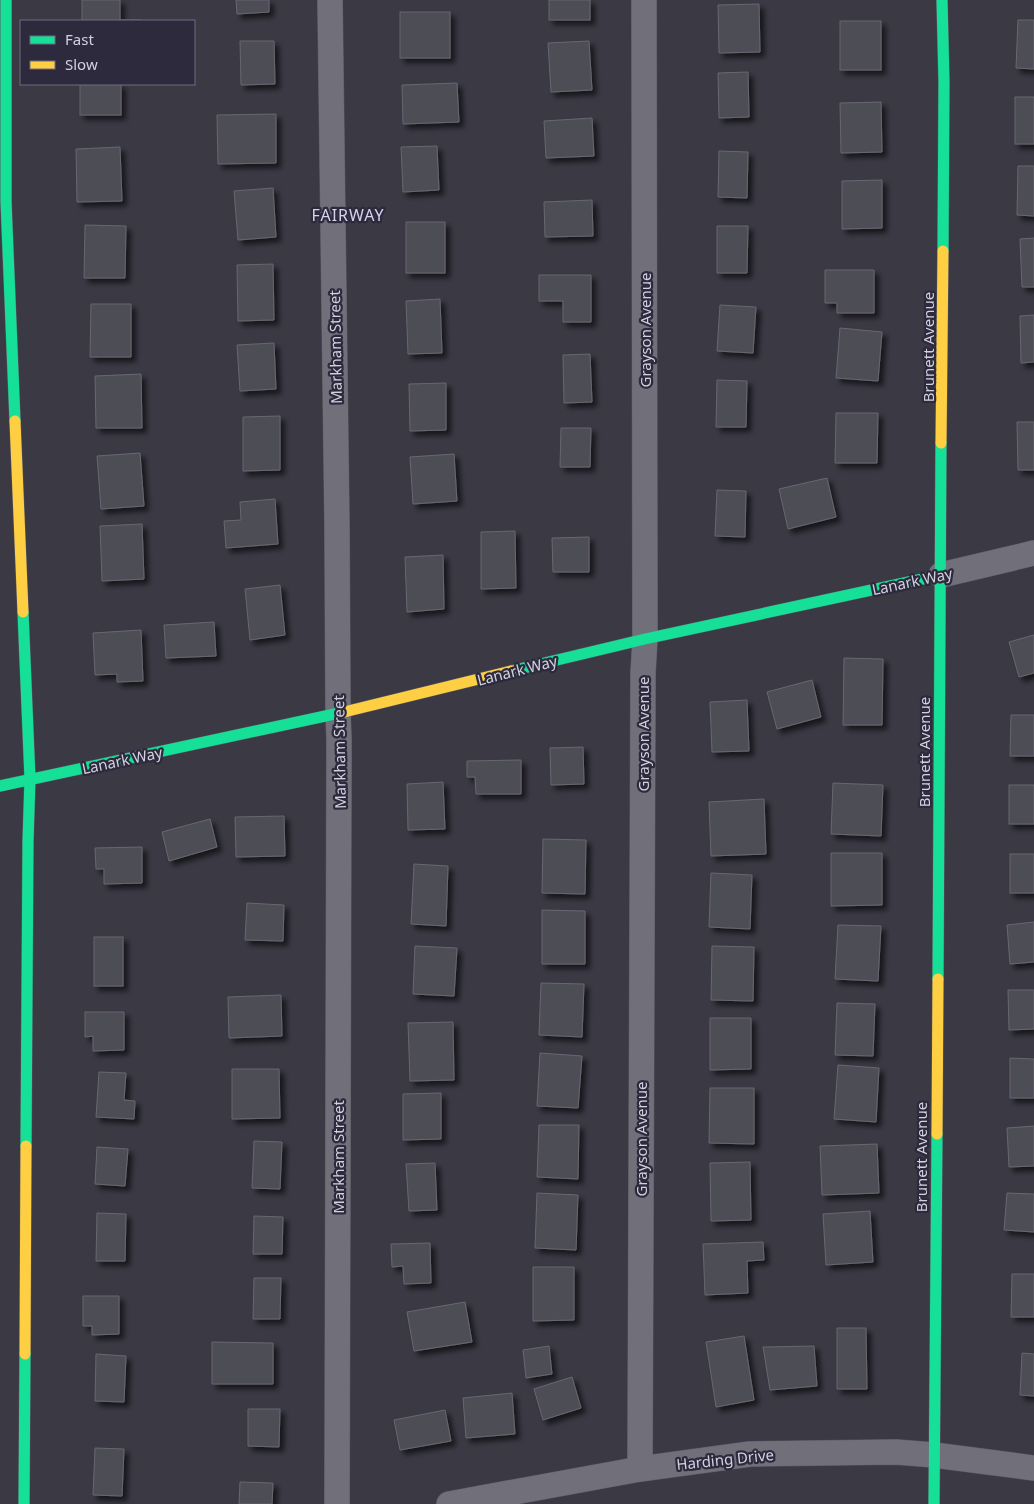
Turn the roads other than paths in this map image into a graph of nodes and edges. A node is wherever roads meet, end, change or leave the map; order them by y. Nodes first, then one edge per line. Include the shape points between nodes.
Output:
1 (6, 0) edge
2 (330, 0) edge
3 (644, 0) edge
4 (942, 0) edge
5 (1034, 553) edge
6 (941, 575) junction
7 (645, 638) junction
8 (338, 713) junction
9 (30, 779) junction
10 (0, 786) edge
11 (934, 1455) junction
12 (1034, 1468) edge
13 (640, 1469) junction
14 (24, 1504) edge
15 (337, 1504) edge
16 (449, 1504) edge
17 (934, 1504) edge

1 - 9 street via 6,202
2 - 8 street, Markham Street
3 - 7 street, Grayson Avenue
4 - 6 street, Brunett Avenue
5 - 6 street, Lanark Way
6 - 7 street, Lanark Way
6 - 11 street, Brunett Avenue
7 - 8 street, Lanark Way
7 - 13 street, Grayson Avenue
8 - 9 street, Lanark Way
8 - 15 street, Markham Street
9 - 10 street, Lanark Way
9 - 14 street
11 - 12 street, Harding Drive
11 - 13 street, Harding Drive via 896,1452 750,1454
11 - 17 street, Brunett Avenue
13 - 16 street, Harding Drive

